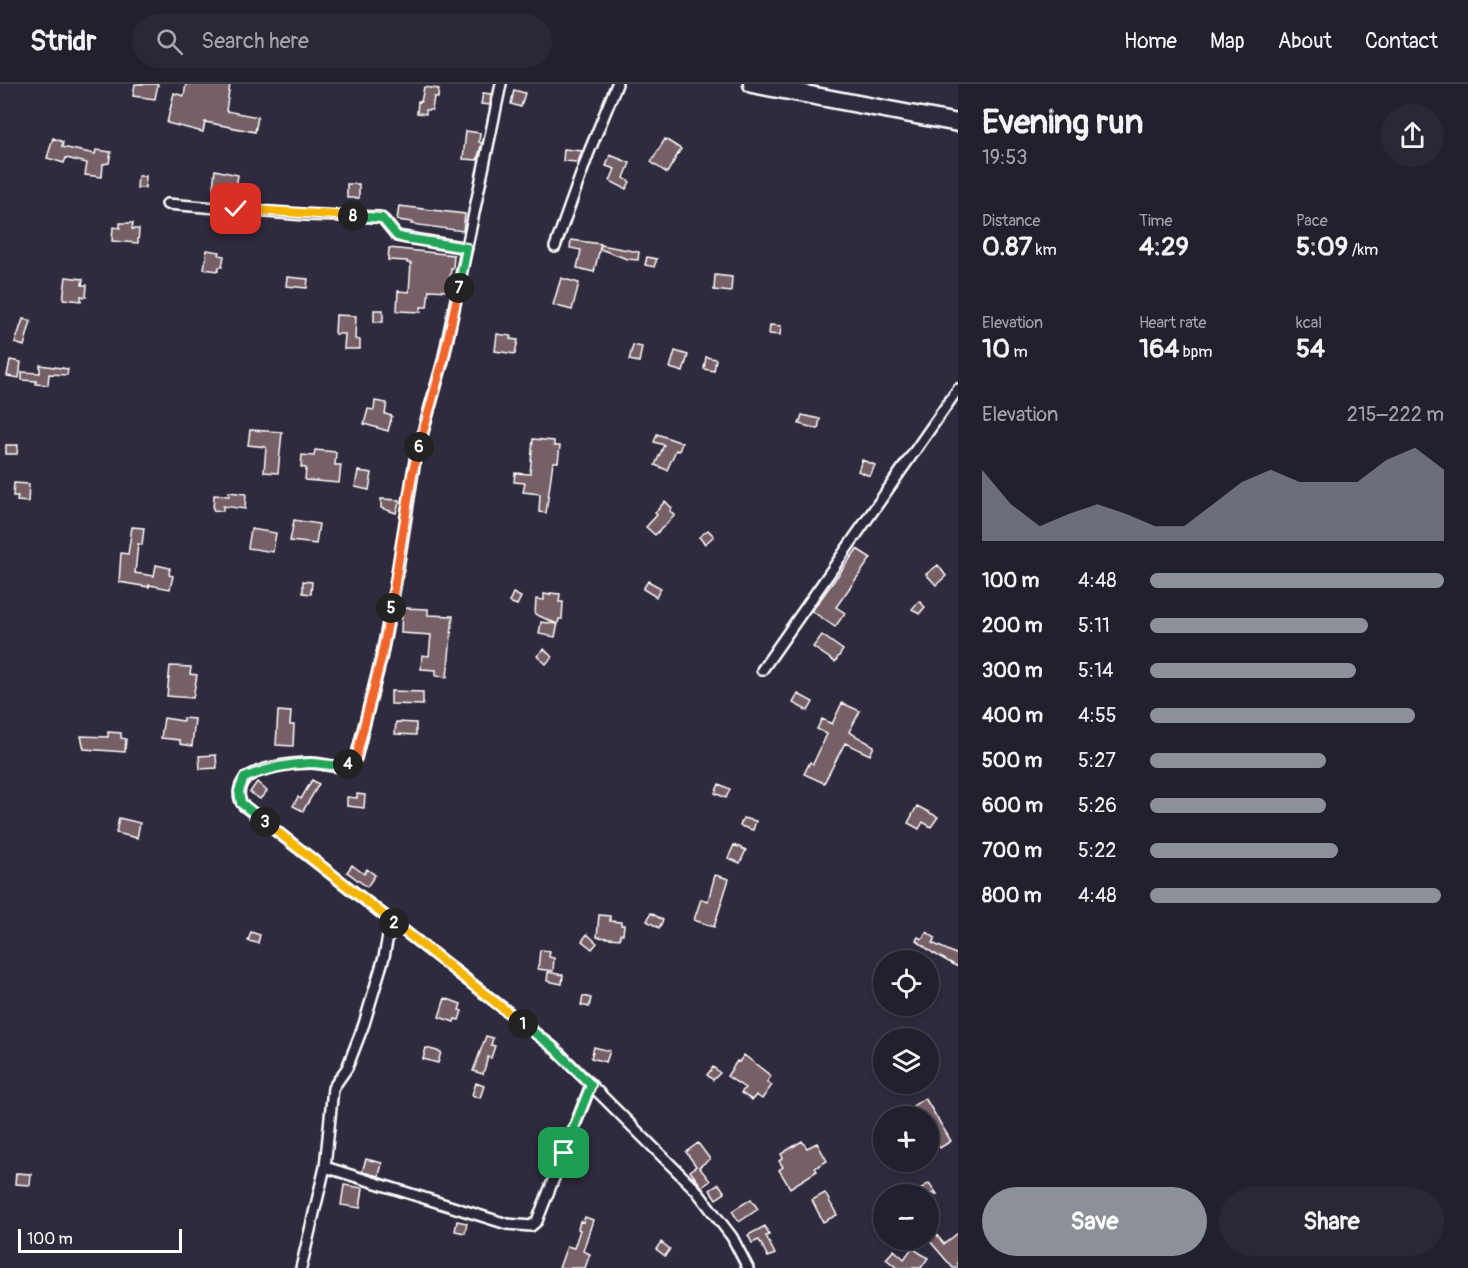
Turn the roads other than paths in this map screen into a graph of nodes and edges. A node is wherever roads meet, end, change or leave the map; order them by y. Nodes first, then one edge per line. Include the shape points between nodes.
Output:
1 (501, 84) edge
2 (617, 84) edge
3 (752, 84) edge
4 (958, 123) edge
5 (167, 204) dead end
6 (555, 247) dead end
7 (467, 248) junction
8 (958, 389) edge
9 (762, 670) dead end
10 (391, 920) junction
11 (591, 1085) junction
12 (326, 1167) junction
13 (301, 1268) edge
14 (748, 1268) edge

1 - 7 street
2 - 6 street
3 - 4 highway
5 - 7 street via 380,218 397,236
7 - 10 street via 443,361 415,460 383,649 356,758 342,766 312,763 273,767 244,778 239,791 244,806
8 - 9 street
10 - 11 street via 553,1047
10 - 12 street via 364,1024 347,1068 333,1088
11 - 12 street via 537,1221 531,1226 507,1224
11 - 14 street via 696,1190 732,1237
12 - 13 street

